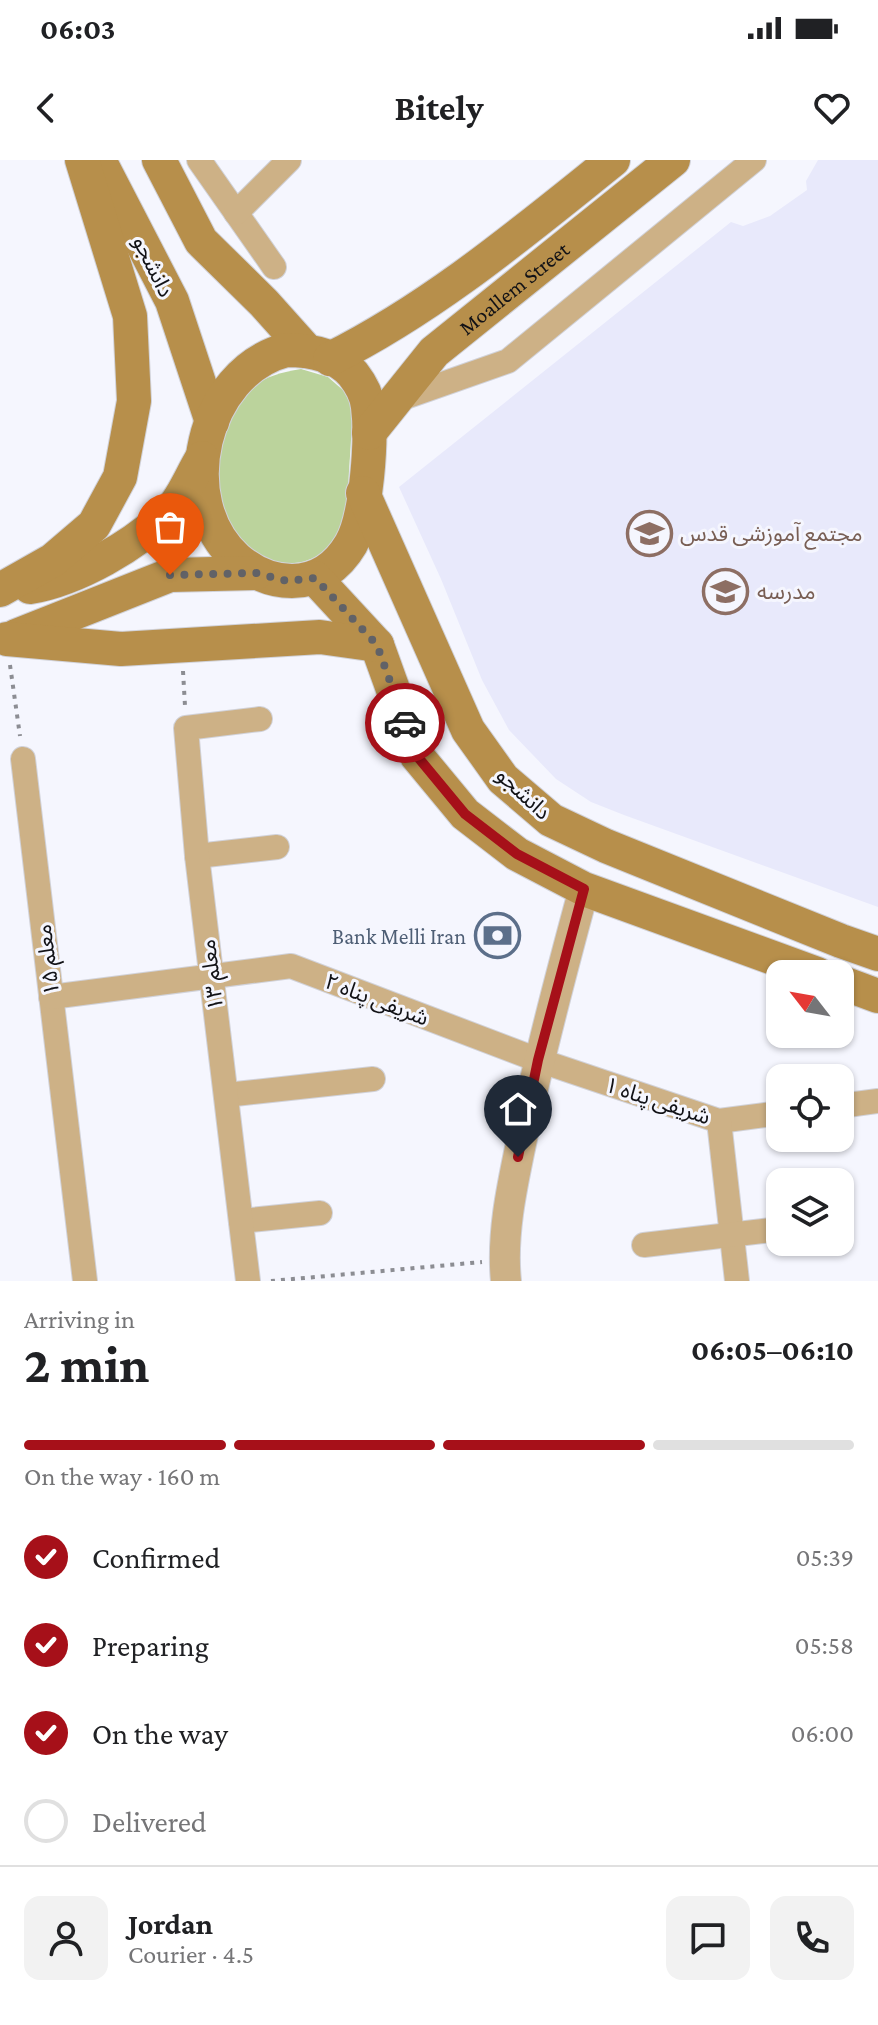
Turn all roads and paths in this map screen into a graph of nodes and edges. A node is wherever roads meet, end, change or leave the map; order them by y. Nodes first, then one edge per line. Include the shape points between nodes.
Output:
1 (82, 160) edge
2 (99, 160) edge
3 (159, 160) edge
4 (199, 160) edge
5 (289, 160) edge
6 (613, 160) edge
7 (673, 160) edge
8 (754, 160) edge
9 (236, 213) junction
10 (201, 241) junction
11 (508, 245) junction
12 (156, 265) junction
13 (274, 267) dead end
14 (529, 276) junction
15 (319, 355) junction
16 (395, 401) junction
17 (212, 422) junction
18 (369, 433) junction
19 (202, 458) junction
20 (363, 493) junction
21 (256, 573) junction
22 (315, 578) junction
23 (0, 590) edge
24 (3, 640) edge
25 (377, 645) junction
26 (182, 665) dead end
27 (260, 719) dead end
28 (186, 728) junction
29 (23, 759) joint
30 (277, 847) dead end
31 (197, 856) junction
32 (584, 889) junction
33 (878, 954) edge
34 (837, 958) edge
35 (779, 960) edge
36 (211, 976) junction
37 (854, 987) edge
38 (878, 996) edge
39 (51, 997) junction
40 (538, 1060) junction
41 (373, 1079) dead end
42 (226, 1095) junction
43 (878, 1101) edge
44 (854, 1104) edge
45 (766, 1115) edge
46 (719, 1121) junction
47 (320, 1213) dead end
48 (241, 1221) junction
49 (766, 1231) edge
50 (732, 1235) junction
51 (644, 1245) dead end
52 (505, 1271) edge
53 (85, 1281) edge
54 (248, 1281) edge
55 (269, 1281) edge
56 (737, 1281) edge

1 - 23 main road via 130,316 134,401 126,446 120,477 94,525 53,560
2 - 12 main road, دانشجو
3 - 10 main road
4 - 9 street
5 - 9 street
6 - 11 main road, Moallem Street
7 - 14 main road, Moallem Street
8 - 16 street via 508,361
9 - 13 street
10 - 12 main road
10 - 15 main road
11 - 14 main road via 517,268
11 - 15 main road, Moallem Street via 383,332
12 - 17 main road, دانشجو
14 - 16 main road, Moallem Street via 434,352
15 - 17 main road via 286,350 261,360 224,398
15 - 18 main road via 342,363 362,387
16 - 18 main road, Moallem Street
17 - 19 main road
18 - 20 main road
19 - 21 main road via 202,494 211,523 226,548
19 - 23 main road via 171,510 110,555 55,582
20 - 22 main road via 352,542 342,558
20 - 34 main road, دانشجو via 468,730 503,779 551,820
21 - 22 main road via 287,581
21 - 24 main road via 170,575
22 - 25 main road
24 - 25 main road via 121,649 320,637
24 - 29 path
25 - 32 main road via 417,756 465,814 517,854
26 - 28 path
27 - 28 street
28 - 31 street, معلم ۱۳
29 - 39 street, معلم ۱۵
30 - 31 street
31 - 36 street, معلم ۱۳
32 - 35 main road
32 - 40 street
33 - 34 main road, دانشجو
36 - 39 street, شریفی پناه ۲
36 - 40 street, شریفی پناه ۲ via 291,966
36 - 42 street, معلم ۱۳
37 - 38 main road
39 - 53 street, معلم ۱۵
40 - 46 street, شریفی پناه ۱
40 - 52 street via 518,1157
41 - 42 street
42 - 48 street, معلم ۱۳
43 - 44 street
45 - 46 street, شریفی پناه ۱
46 - 50 street
47 - 48 street
48 - 54 street, معلم ۱۳
49 - 50 street
50 - 51 street
50 - 56 street
52 - 55 path

